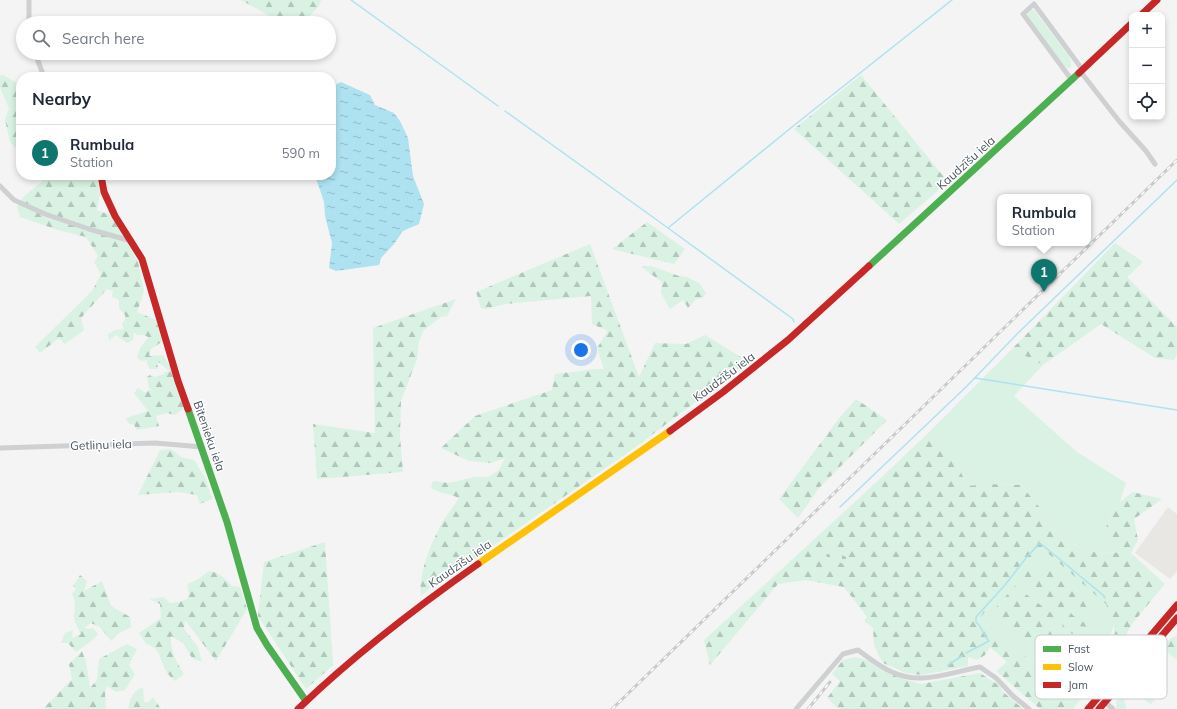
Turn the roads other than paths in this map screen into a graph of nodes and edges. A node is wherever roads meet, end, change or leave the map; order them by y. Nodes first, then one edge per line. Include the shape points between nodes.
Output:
1 (29, 0) edge
2 (1157, 0) edge
3 (1144, 12) edge
4 (29, 16) edge
5 (1129, 26) edge
6 (38, 60) edge
7 (1081, 70) junction
8 (42, 72) edge
9 (1071, 79) junction
10 (1154, 164) dead end
11 (102, 180) edge
12 (0, 186) edge
13 (131, 241) junction
14 (202, 447) junction
15 (0, 448) edge
16 (1177, 605) edge
17 (1177, 618) edge
18 (1165, 619) junction
19 (1174, 627) edge
20 (1151, 635) edge
21 (1167, 635) edge
22 (1097, 699) edge
23 (1109, 699) edge
24 (306, 700) junction
25 (1106, 702) junction
26 (298, 709) edge
27 (796, 709) edge
28 (1029, 709) edge
29 (1088, 709) edge
30 (1099, 709) edge
31 (1113, 709) edge

1 - 4 street
2 - 3 main road
5 - 7 main road, Kaudzīšu iela
6 - 8 street
7 - 9 main road, Kaudzīšu iela
7 - 9 street via 1034,4 1023,14
7 - 10 street
9 - 24 main road, Kaudzīšu iela via 800,330 761,362 664,436 393,625
11 - 13 main road, Bitenieku iela via 112,210
12 - 13 street via 14,200 45,214
13 - 14 main road, Bitenieku iela via 142,259 178,381
14 - 15 street, Getliņu iela via 155,444
14 - 24 main road, Bitenieku iela via 227,522 257,628
16 - 18 main road
17 - 19 main road
18 - 19 street
18 - 20 main road
19 - 21 main road
22 - 29 main road
23 - 25 main road
24 - 26 main road, Kaudzīšu iela
25 - 30 main road
25 - 31 street
27 - 28 street via 843,654 858,650 892,672 911,678 932,678 980,667 996,678

